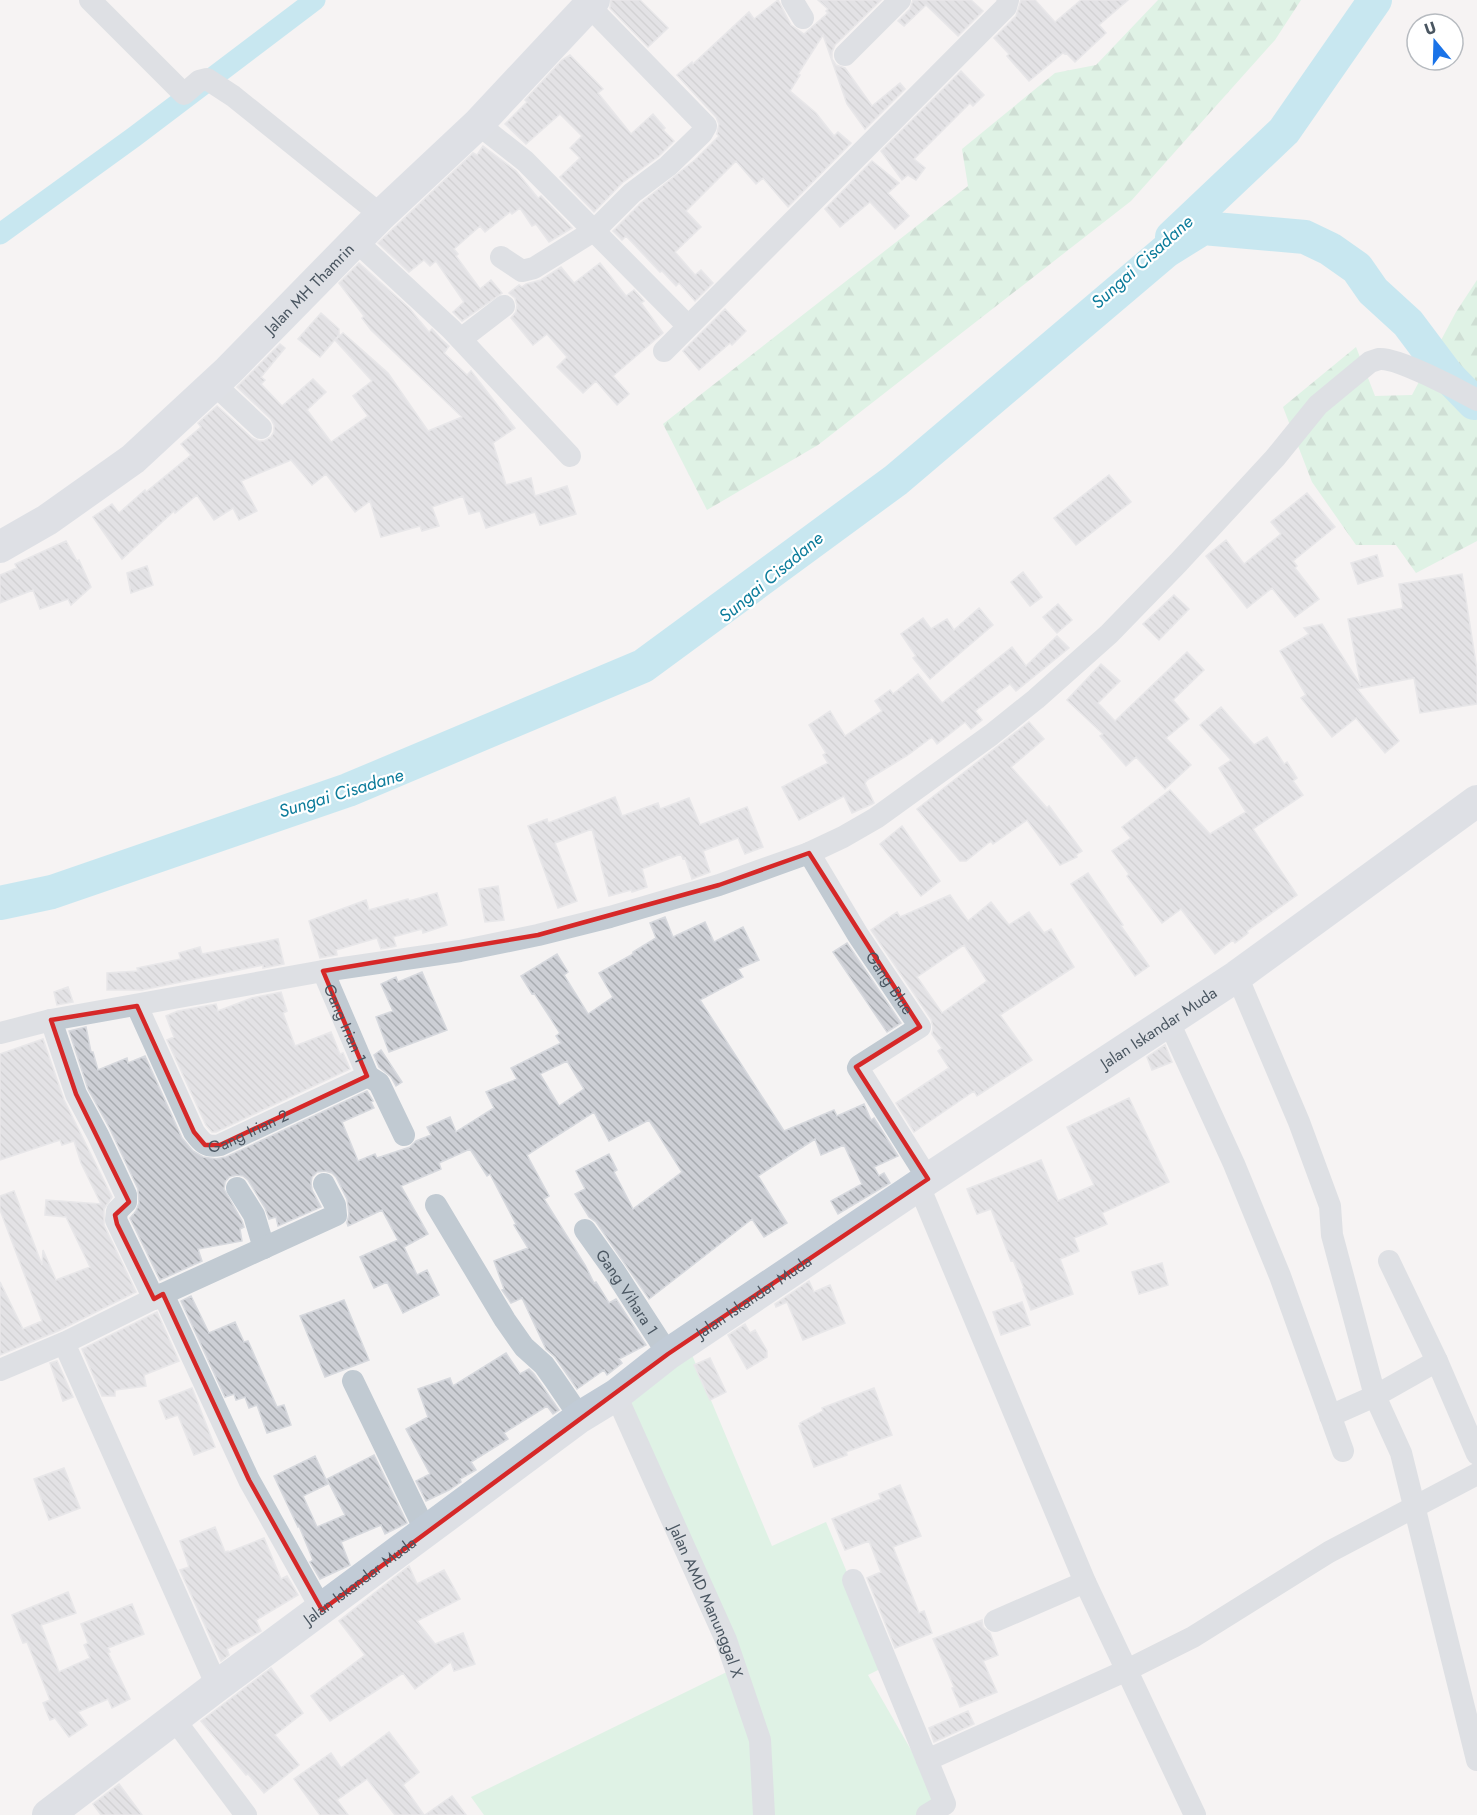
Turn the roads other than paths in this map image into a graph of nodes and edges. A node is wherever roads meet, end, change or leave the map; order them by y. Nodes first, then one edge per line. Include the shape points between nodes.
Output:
1 (90, 0) edge
2 (900, 0) edge
3 (1008, 0) edge
4 (592, 3) edge
5 (845, 55) dead end
6 (478, 124) junction
7 (381, 214) junction
8 (595, 230) junction
9 (356, 241) junction
10 (501, 257) dead end
11 (504, 306) dead end
12 (688, 326) junction
13 (461, 339) junction
14 (664, 351) dead end
15 (214, 384) junction
16 (1477, 400) edge
17 (261, 428) dead end
18 (570, 456) dead end
19 (0, 547) edge
20 (1477, 801) edge
21 (809, 853) junction
22 (323, 970) junction
23 (1237, 976) junction
24 (137, 1006) junction
25 (51, 1020) junction
26 (1169, 1022) junction
27 (0, 1033) edge
28 (368, 1076) junction
29 (404, 1135) dead end
30 (924, 1183) junction
31 (324, 1184) dead end
32 (237, 1188) dead end
33 (436, 1205) dead end
34 (585, 1230) dead end
35 (264, 1248) junction
36 (1389, 1261) dead end
37 (158, 1297) junction
38 (64, 1343) junction
39 (668, 1354) junction
40 (1437, 1361) junction
41 (0, 1370) edge
42 (353, 1381) dead end
43 (616, 1395) junction
44 (1375, 1396) junction
45 (1330, 1416) junction
46 (580, 1417) junction
47 (1343, 1451) dead end
48 (1477, 1454) edge
49 (1477, 1474) edge
50 (1414, 1506) junction
51 (426, 1532) junction
52 (853, 1580) dead end
53 (1085, 1582) junction
54 (322, 1610) junction
55 (995, 1621) dead end
56 (1125, 1671) junction
57 (217, 1686) junction
58 (174, 1719) junction
59 (927, 1760) junction
60 (1477, 1760) edge
61 (941, 1811) edge
62 (48, 1815) edge
63 (246, 1815) edge
64 (764, 1815) edge
65 (1195, 1815) edge

1 - 7 street via 184,94 207,79
2 - 5 street
3 - 12 street via 1006,7
4 - 6 street, Jalan MH Thamrin
4 - 8 street via 706,126 668,166 632,192
6 - 7 street, Jalan MH Thamrin
6 - 8 street via 525,161
7 - 9 street, Jalan MH Thamrin
8 - 10 street via 534,268 522,271
8 - 12 street
9 - 13 street
9 - 15 street, Jalan MH Thamrin
11 - 13 street
12 - 14 street
13 - 18 street
15 - 17 street
15 - 19 street, Jalan MH Thamrin via 133,459
16 - 21 street via 1393,362 1370,362 1318,405 1178,563 1109,634 1044,692 876,818
20 - 23 street, Jalan Iskandar Muda
21 - 22 street via 719,885 538,935 460,951
21 - 30 street, Gang Blue via 920,1027 858,1068
22 - 24 street
22 - 28 street, Gang Irian 1
23 - 26 street, Jalan Iskandar Muda
23 - 44 street via 1299,1122 1329,1206 1332,1235
24 - 25 street
24 - 28 street, Gang Irian 2 via 194,1132 211,1147
25 - 27 street
25 - 37 street via 76,1094 126,1196 116,1220
26 - 30 street, Jalan Iskandar Muda
26 - 45 street via 1280,1276
28 - 29 street via 379,1083
30 - 39 street, Jalan Iskandar Muda
30 - 53 street
31 - 35 street via 336,1215
32 - 35 street via 254,1215
33 - 46 street via 511,1329 544,1365
34 - 39 street, Gang Vihara 1
35 - 37 street
36 - 40 street
37 - 38 street
37 - 54 street via 249,1480
38 - 41 street
38 - 57 street
39 - 43 street, Jalan Iskandar Muda
40 - 44 street
40 - 48 street
42 - 51 street
43 - 46 street, Jalan Iskandar Muda
43 - 64 street, Jalan AMD Manunggal X via 726,1640 760,1740
44 - 45 street
44 - 50 street via 1401,1453
45 - 47 street
46 - 51 street, Jalan Iskandar Muda
49 - 50 street
50 - 56 street via 1329,1552 1193,1636
50 - 60 street
51 - 54 street, Jalan Iskandar Muda
52 - 59 street
53 - 55 street
53 - 56 street
54 - 57 street, Jalan Iskandar Muda
56 - 59 street
56 - 65 street
57 - 58 street, Jalan Iskandar Muda
58 - 62 street, Jalan Iskandar Muda
58 - 63 street
59 - 61 street

